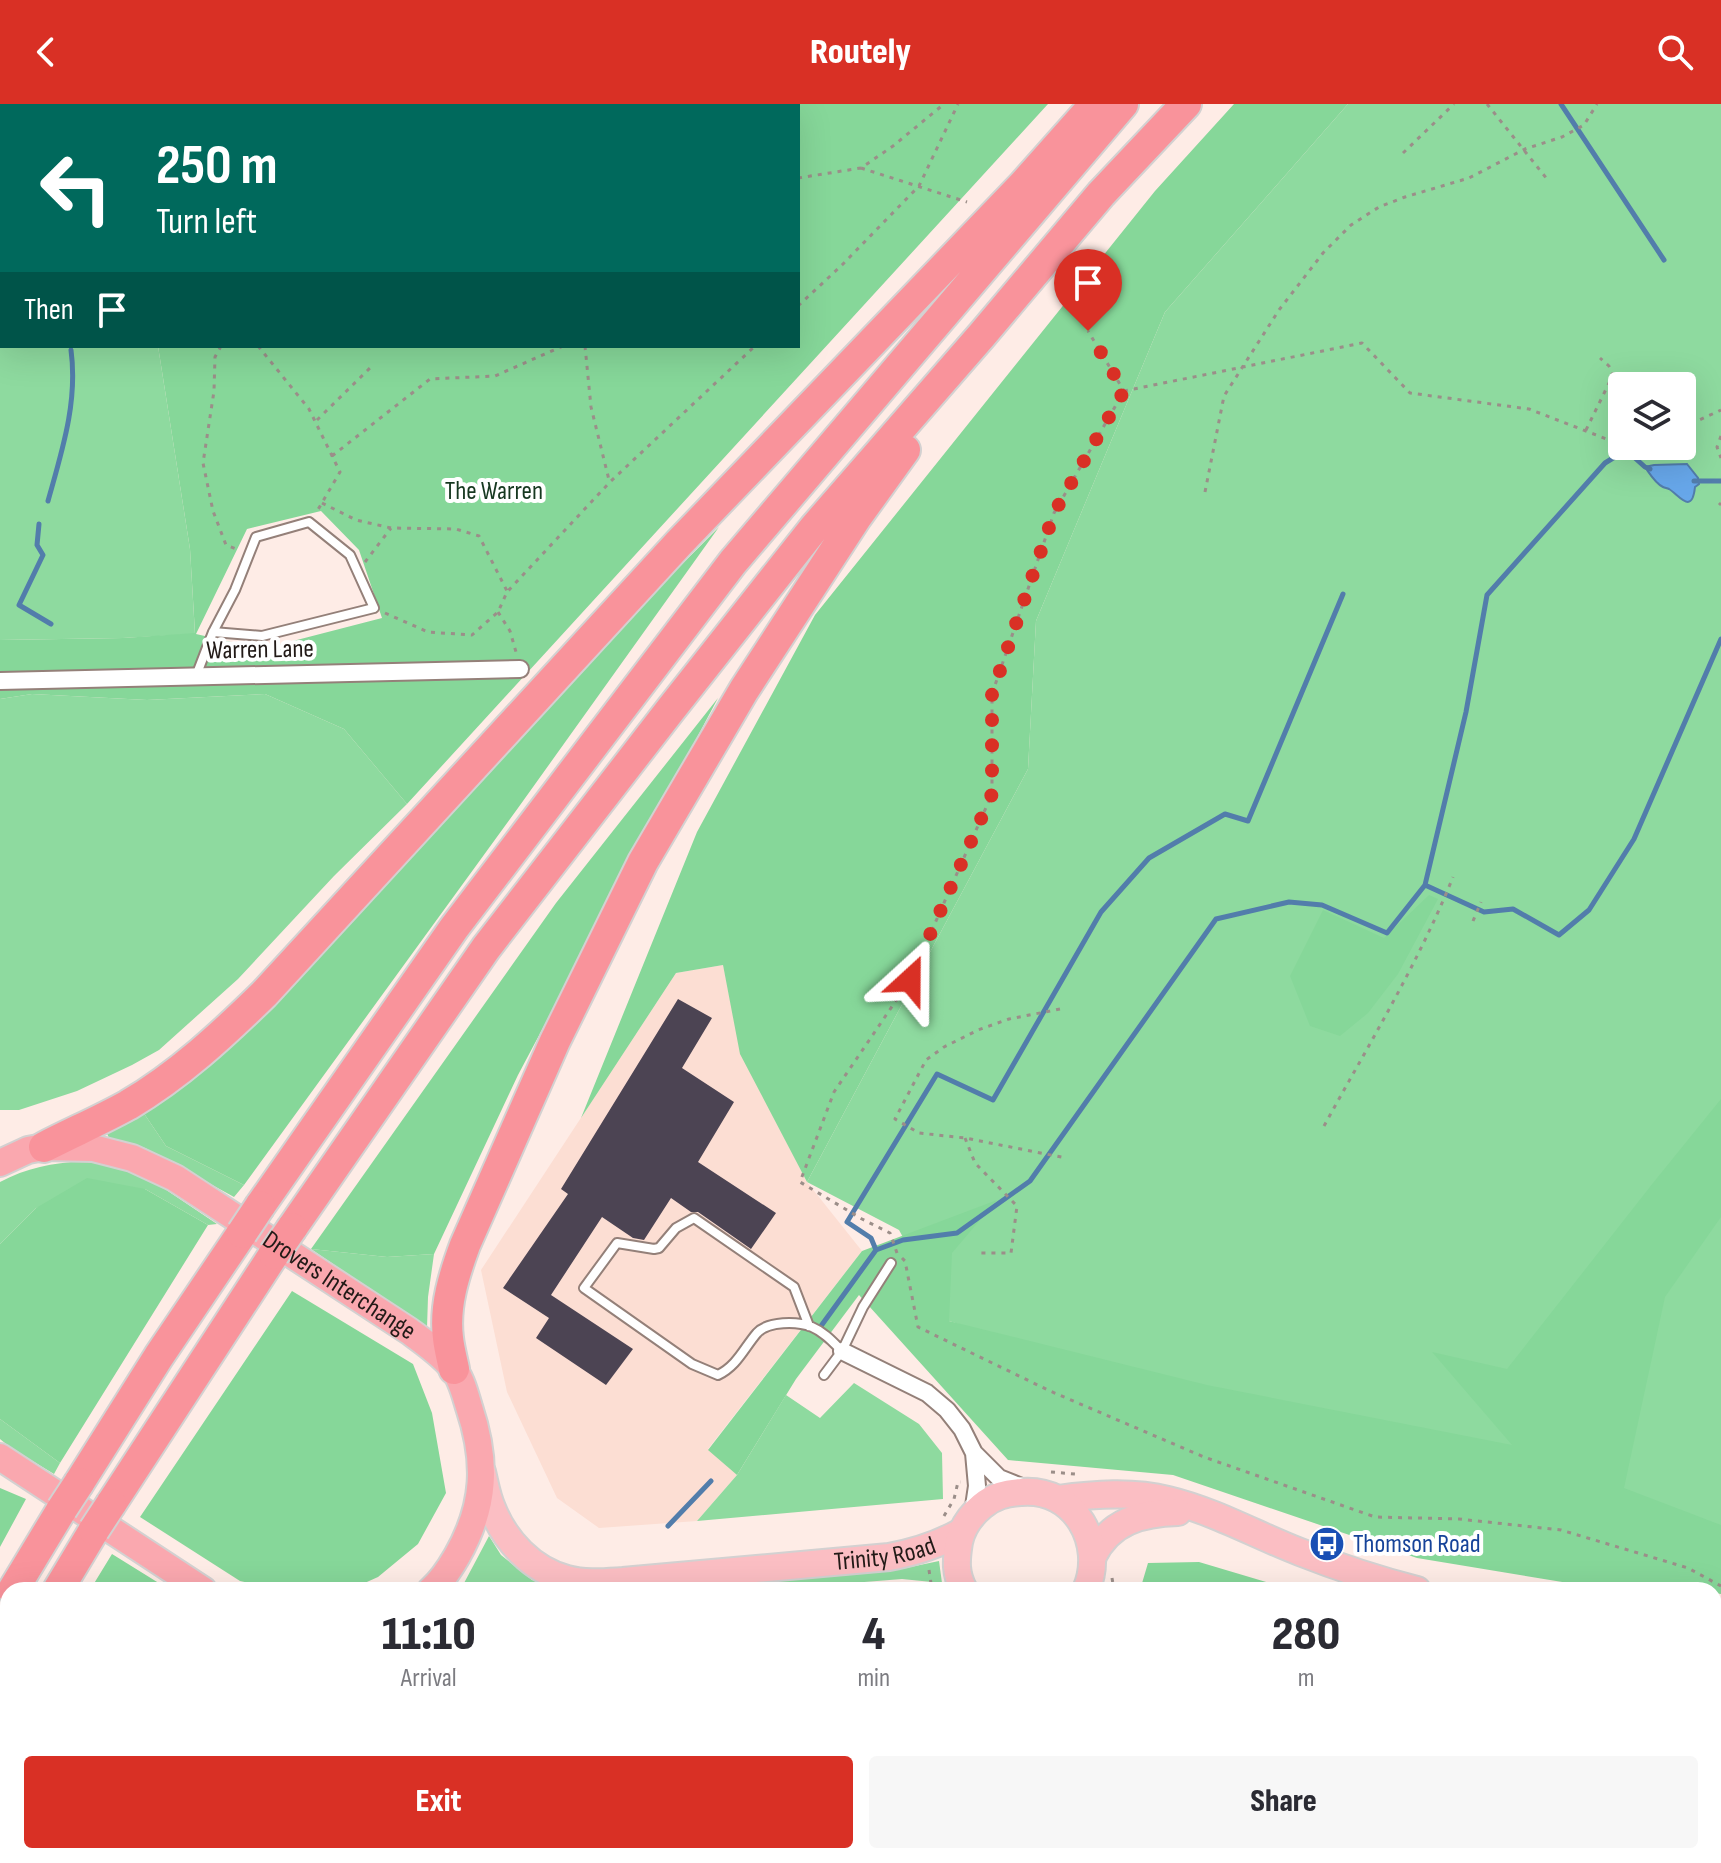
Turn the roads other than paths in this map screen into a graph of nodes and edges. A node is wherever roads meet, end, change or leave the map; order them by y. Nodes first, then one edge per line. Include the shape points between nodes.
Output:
1 (1095, 104) edge
2 (1123, 104) edge
3 (1186, 104) edge
4 (982, 335) junction
5 (213, 632) junction
6 (520, 669) road end
7 (196, 676) junction
8 (0, 681) edge
9 (0, 1148) edge
10 (36, 1148) junction
11 (0, 1163) edge
12 (891, 1263) dead end
13 (809, 1326) junction
14 (842, 1351) junction
15 (454, 1369) junction
16 (824, 1375) dead end
17 (974, 1453) junction
18 (0, 1457) edge
19 (482, 1472) junction
20 (1033, 1491) junction
21 (1058, 1499) junction
22 (1206, 1511) junction
23 (967, 1523) junction
24 (1092, 1578) edge
25 (18, 1582) edge
26 (63, 1582) edge
27 (191, 1582) edge
28 (439, 1582) edge
29 (960, 1582) edge
30 (1386, 1582) edge

1 - 10 highway via 679,543 255,1003 157,1086
2 - 25 highway, bridge via 733,562 454,928 159,1356
3 - 4 highway via 1101,194
4 - 15 highway via 744,690 643,862 555,1041 453,1277 447,1313
4 - 26 highway, bridge via 814,528 486,948 274,1254
5 - 5 lane via 256,537 309,522 350,555 374,608 262,636
5 - 7 lane
6 - 7 street, Warren Lane
7 - 8 street, Warren Lane
9 - 10 highway
10 - 11 highway, Drovers Interchange
10 - 15 highway, Drovers Interchange via 93,1148 132,1158 175,1178 409,1331
12 - 14 lane
13 - 13 lane via 776,1323 760,1330 718,1375 692,1364 584,1288 617,1243 659,1248 676,1228 694,1218 794,1287
13 - 14 lane
14 - 16 lane
14 - 17 street via 927,1393 962,1429
15 - 19 highway, Drovers Interchange via 472,1417
17 - 20 street via 999,1478
17 - 23 street via 977,1486
18 - 27 highway
19 - 23 main road, Trinity Road via 491,1507 515,1547 545,1570 589,1582 889,1557 939,1544
19 - 28 highway, Drovers Interchange via 469,1535
20 - 21 main road, Trinity Road
20 - 23 main road, Trinity Road via 989,1500
21 - 22 main road, Trinity Road via 1129,1495
21 - 24 main road, Trinity Road via 1088,1533
22 - 24 main road, Trinity Road via 1158,1513 1112,1530 1101,1541
22 - 30 main road, Trinity Road via 1299,1552
23 - 29 main road, Trinity Road via 956,1560

